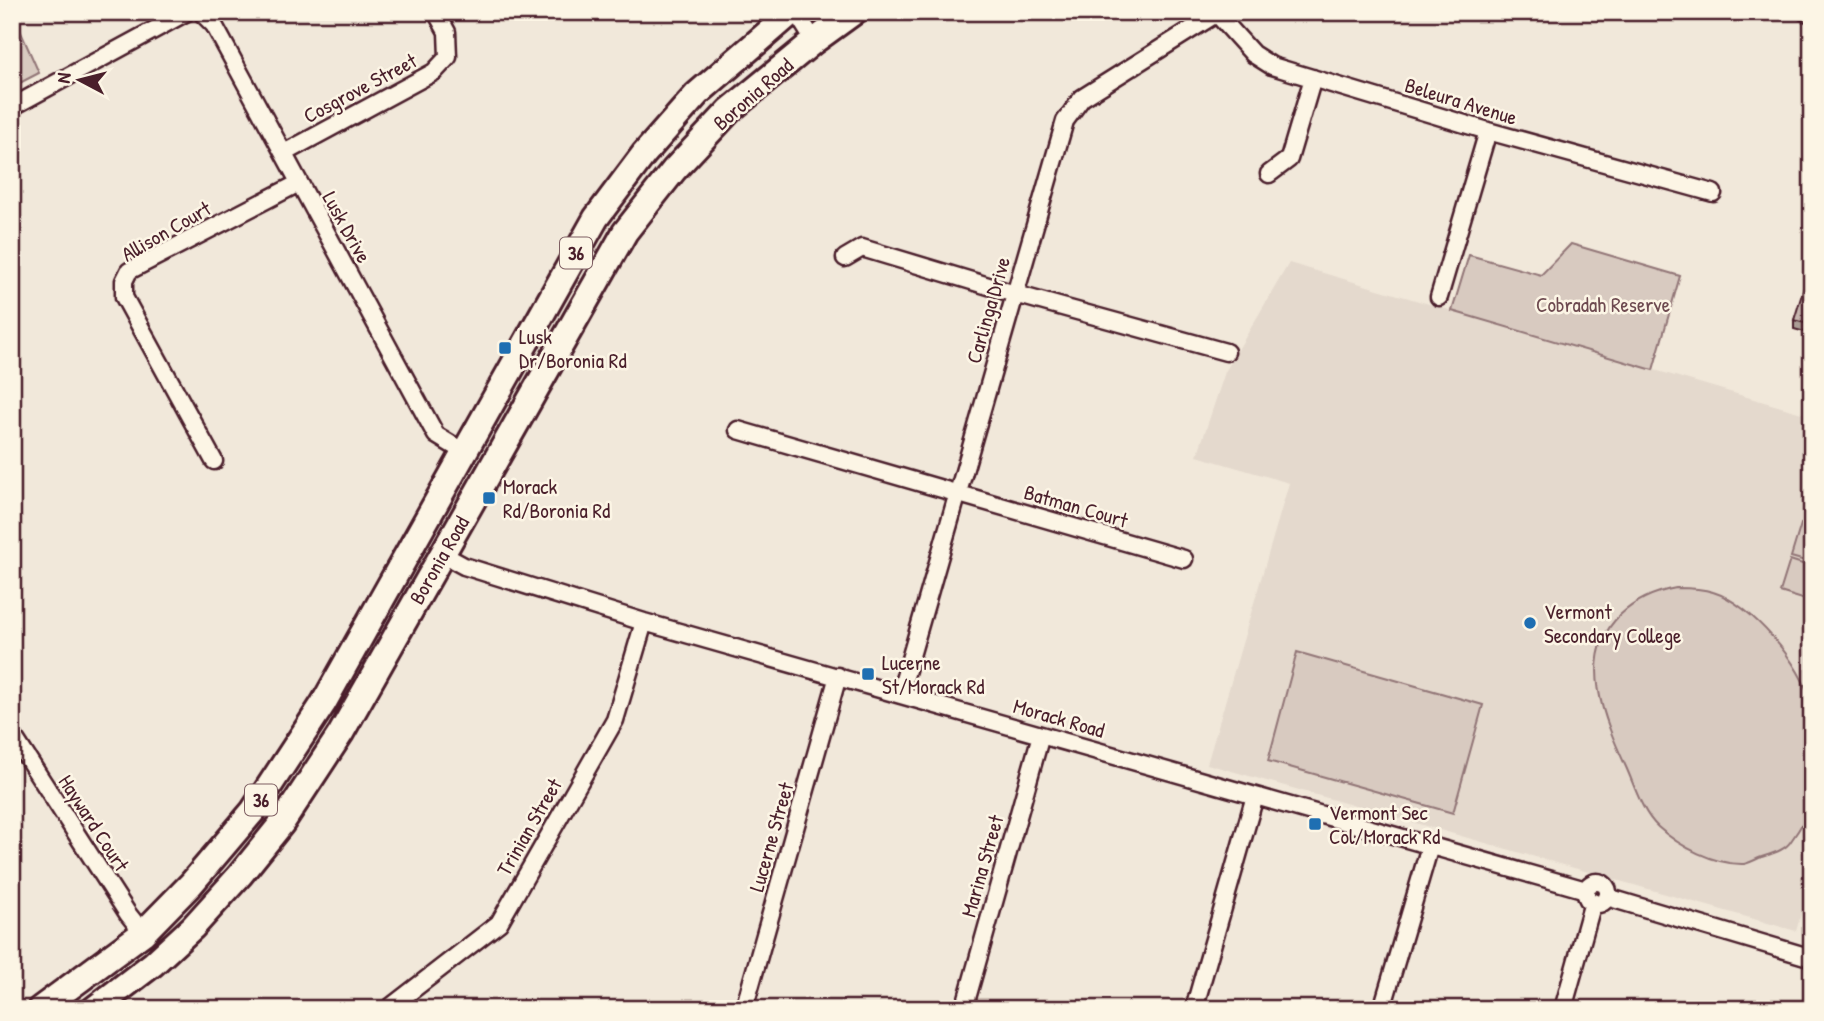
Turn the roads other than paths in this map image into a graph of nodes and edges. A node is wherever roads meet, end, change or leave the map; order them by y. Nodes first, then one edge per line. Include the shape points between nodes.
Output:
1 (187, 12) edge
2 (201, 12) edge
3 (436, 12) edge
4 (794, 12) edge
5 (854, 12) edge
6 (1805, 12) edge
7 (1218, 13) edge
8 (1812, 14) edge
9 (814, 41) junction
10 (1312, 78) junction
11 (12, 107) edge
12 (1488, 131) junction
13 (284, 153) junction
14 (1269, 174) dead end
15 (299, 183) junction
16 (1713, 193) dead end
17 (845, 258) dead end
18 (1015, 294) junction
19 (1439, 298) dead end
20 (1226, 352) dead end
21 (738, 430) dead end
22 (464, 452) junction
23 (214, 461) dead end
24 (492, 467) junction
25 (957, 494) junction
26 (416, 537) junction
27 (442, 554) junction
28 (1184, 559) dead end
29 (644, 622) junction
30 (838, 676) junction
31 (900, 694) junction
32 (12, 734) edge
33 (1041, 735) junction
34 (1255, 796) junction
35 (1430, 846) junction
36 (1595, 896) junction
37 (143, 933) junction
38 (1812, 958) edge
39 (51, 1006) edge
40 (94, 1009) edge
41 (388, 1009) edge
42 (744, 1009) edge
43 (964, 1009) edge
44 (1194, 1009) edge
45 (1382, 1009) edge
46 (1563, 1009) edge

1 - 11 street
2 - 13 street, Lusk Drive via 214,25
3 - 13 street, Cosgrove Street via 447,32 448,57 434,72
4 - 9 street
4 - 22 main road, Boronia Road / 36 via 697,93 643,154 596,218
5 - 9 main road, Boronia Road / 36
6 - 8 street
7 - 10 street, Beleura Avenue via 1253,54 1272,66
7 - 18 street, Carlinga Drive via 1082,98 1065,121
9 - 24 main road, Boronia Road / 36 via 730,110 625,232
10 - 12 street, Beleura Avenue
10 - 14 street via 1289,159
12 - 16 street, Beleura Avenue
12 - 19 street
13 - 15 street, Lusk Drive
15 - 22 street, Lusk Drive via 436,435
15 - 23 street, Allison Court via 129,271 124,281 124,297
17 - 18 street via 862,248
18 - 20 street
18 - 25 street, Carlinga Drive
21 - 25 street, Batman Court
22 - 24 main road
22 - 26 main road, Boronia Road / 36
24 - 27 main road, Boronia Road / 36
25 - 28 street, Batman Court
25 - 31 street, Carlinga Drive
26 - 27 main road
26 - 37 main road, Boronia Road / 36 via 323,704 253,811
27 - 29 street, Morack Road via 464,566
27 - 40 main road, Boronia Road / 36 via 341,733 282,823 193,927
29 - 30 street, Morack Road
29 - 41 street, Trinian Street via 615,720 499,923
30 - 31 street, Morack Road
30 - 42 street, Lucerne Street
31 - 33 street, Morack Road
32 - 37 street, Hayward Court
33 - 34 street, Morack Road
33 - 43 street, Marina Street
34 - 35 street, Morack Road
34 - 44 street
35 - 36 street, Morack Road
35 - 45 street
36 - 38 street, Morack Road
36 - 46 street
37 - 39 main road, Boronia Road / 36

